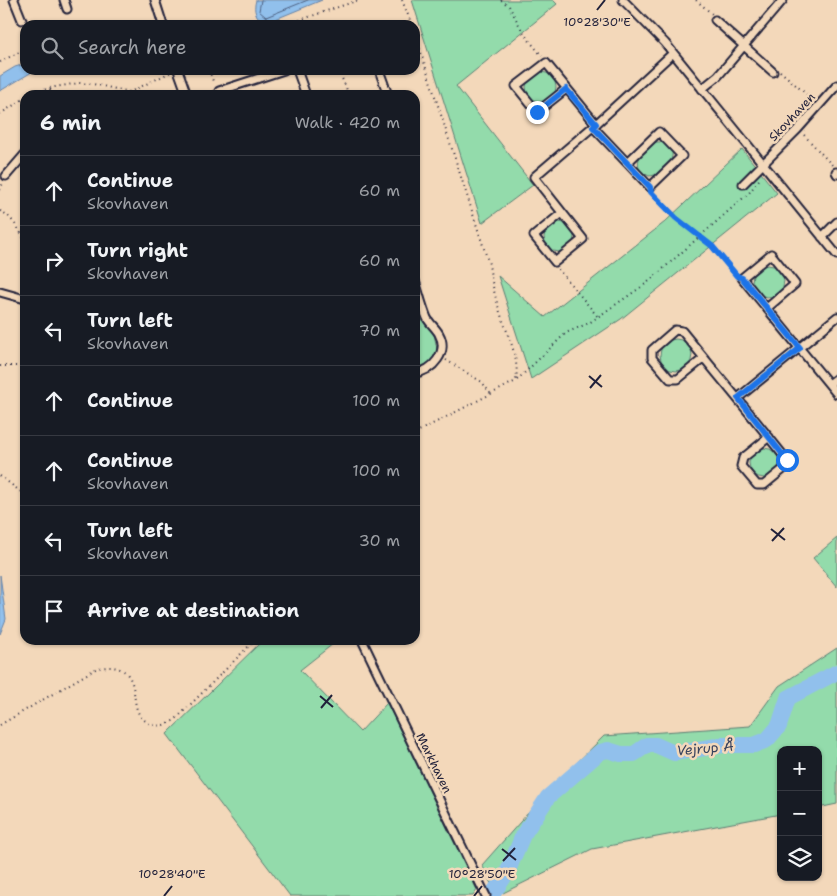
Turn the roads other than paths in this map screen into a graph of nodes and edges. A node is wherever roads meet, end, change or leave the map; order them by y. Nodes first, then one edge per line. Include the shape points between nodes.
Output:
1 (14, 0) edge
2 (64, 0) edge
3 (155, 0) edge
4 (624, 0) edge
5 (783, 0) edge
6 (67, 9) dead end
7 (22, 20) dead end
8 (161, 20) edge
9 (715, 20) road end
10 (745, 46) junction
11 (673, 53) junction
12 (773, 72) road end
13 (179, 75) edge
14 (269, 75) edge
15 (299, 75) edge
16 (381, 75) edge
17 (837, 85) edge
18 (566, 89) junction
19 (185, 90) edge
20 (223, 90) edge
21 (304, 90) edge
22 (386, 90) edge
23 (702, 90) junction
24 (594, 126) junction
25 (20, 160) edge
26 (627, 163) junction
27 (763, 164) junction
28 (6, 176) dead end
29 (743, 184) dead end
30 (562, 213) junction
31 (837, 222) edge
32 (822, 237) junction
33 (837, 255) edge
34 (0, 292) edge
35 (420, 296) edge
36 (20, 298) edge
37 (767, 308) junction
38 (837, 317) edge
39 (800, 348) junction
40 (704, 358) junction
41 (420, 372) edge
42 (837, 378) edge
43 (829, 384) junction
44 (837, 394) edge
45 (738, 398) junction
46 (769, 437) junction
47 (364, 645) edge
48 (486, 896) edge

1 - 7 street
2 - 6 street
3 - 8 street
4 - 11 street
5 - 10 street
9 - 10 street
10 - 12 street
10 - 23 street
11 - 23 street
11 - 24 street
13 - 19 street
14 - 20 street
15 - 21 street
16 - 22 street
17 - 27 street, Skovhaven
18 - 18 street via 546,63 516,86 537,112
18 - 24 street
23 - 27 street
24 - 26 street
24 - 30 street via 534,177
25 - 28 street
26 - 26 street via 650,187 682,156 659,132
27 - 29 street, Skovhaven
27 - 32 street
30 - 30 street via 583,239 555,262 534,236
31 - 32 street
32 - 33 street
34 - 36 street
35 - 41 street via 428,321 440,336 442,345 438,361
37 - 37 street via 742,278 770,254 795,284
37 - 39 street
38 - 39 street
39 - 43 street
39 - 45 street
40 - 40 street via 682,331 675,330 652,350 652,358 670,379 678,379
40 - 45 street
42 - 43 street
43 - 44 street
45 - 46 street
46 - 46 street via 787,460 786,467 764,485 757,485 741,466 743,458
47 - 48 street, Markhaven

